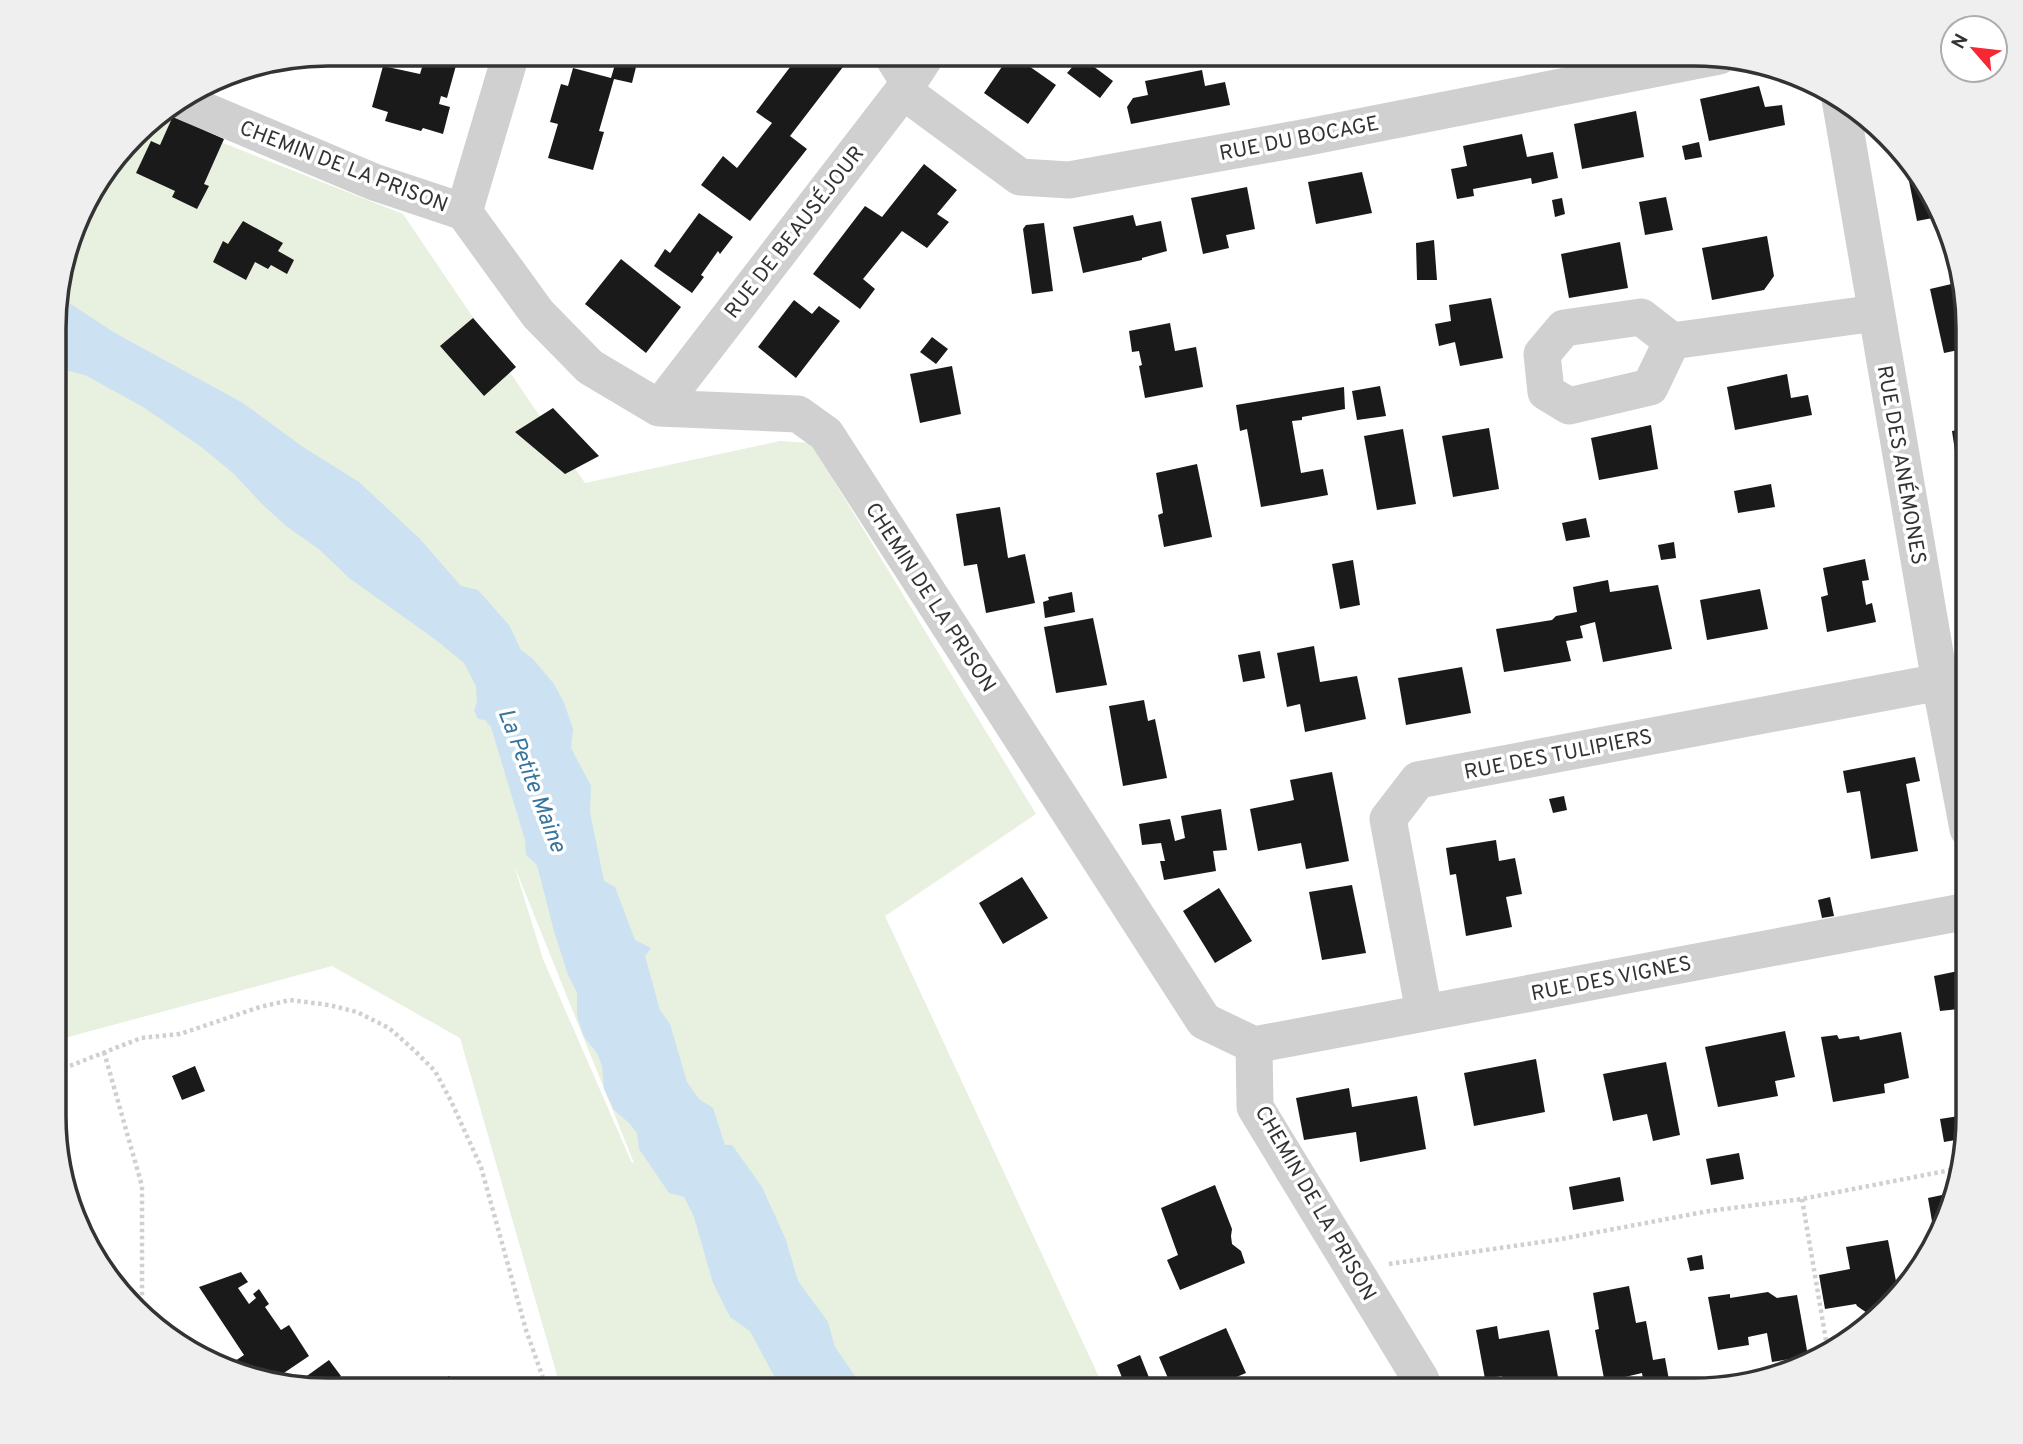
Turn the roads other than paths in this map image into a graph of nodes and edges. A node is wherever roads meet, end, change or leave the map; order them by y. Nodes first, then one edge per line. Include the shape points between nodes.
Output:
1 (507, 66) edge
2 (887, 66) edge
3 (919, 66) edge
4 (1668, 66) edge
5 (903, 91) junction
6 (192, 105) edge
7 (1842, 113) edge
8 (464, 212) junction
9 (1876, 313) junction
10 (1672, 341) dead end
11 (659, 408) junction
12 (1940, 682) junction
13 (1956, 767) edge
14 (1956, 913) edge
15 (1424, 1012) junction
16 (1254, 1045) junction
17 (1420, 1378) edge

1 - 8 street
2 - 5 lane
3 - 5 street, RUE DE BEAUSÉJOUR
4 - 5 street, RUE DU BOCAGE via 1069,180 1020,177
5 - 11 street, RUE DE BEAUSÉJOUR
6 - 8 street, CHEMIN DE LA PRISON via 374,182
7 - 9 street, RUE DES ANÉMONES
8 - 11 street, CHEMIN DE LA PRISON via 538,314 590,367
9 - 10 street
9 - 12 street, RUE DES ANÉMONES
11 - 16 street, CHEMIN DE LA PRISON via 798,414 826,434 1204,1021
12 - 13 street, RUE DES ANÉMONES
12 - 15 street, RUE DES TULIPIERS via 1418,780 1388,820
14 - 15 street, RUE DES VIGNES
15 - 16 street, RUE DES VIGNES
16 - 17 street, CHEMIN DE LA PRISON via 1255,1107

